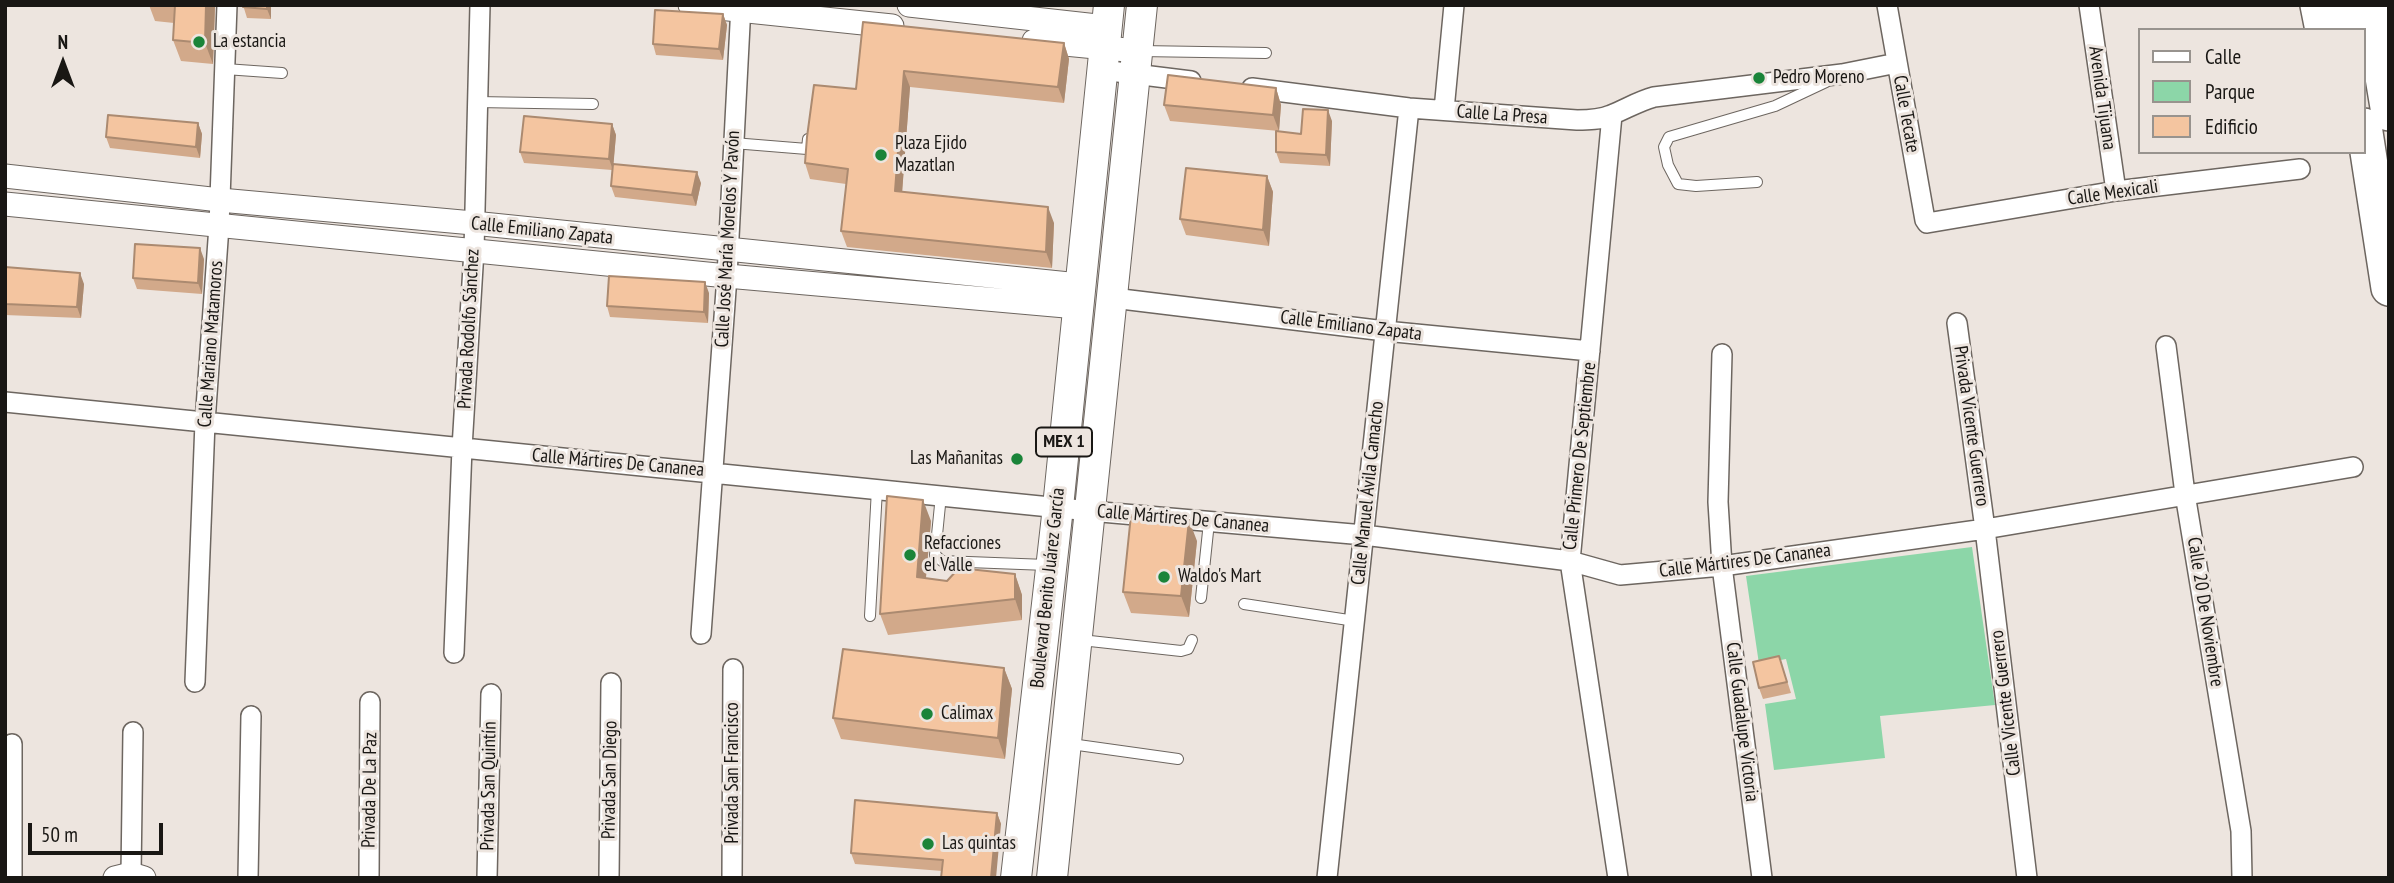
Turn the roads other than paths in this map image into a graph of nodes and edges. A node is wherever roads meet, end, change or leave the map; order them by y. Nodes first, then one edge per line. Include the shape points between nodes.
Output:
1 (227, 5) edge
2 (480, 5) edge
3 (690, 5) edge
4 (909, 5) edge
5 (1142, 5) edge
6 (1454, 5) edge
7 (1887, 5) edge
8 (2089, 5) edge
9 (2318, 5) edge
10 (2346, 5) edge
11 (2371, 5) edge
12 (741, 8) edge
13 (2323, 28) edge
14 (2350, 28) edge
15 (916, 29) edge
16 (1105, 37) edge
17 (1010, 38) edge
18 (1266, 53) dead end
19 (1136, 62) junction
20 (1897, 63) junction
21 (225, 69) junction
22 (282, 73) dead end
23 (1842, 74) junction
24 (1203, 82) edge
25 (1231, 86) edge
26 (477, 102) junction
27 (593, 104) dead end
28 (1409, 108) junction
29 (1444, 110) junction
30 (2389, 113) edge
31 (1612, 115) junction
32 (810, 122) edge
33 (2366, 139) edge
34 (733, 143) junction
35 (2350, 154) edge
36 (2300, 169) dead end
37 (5, 176) edge
38 (1756, 183) dead end
39 (2116, 191) junction
40 (220, 200) junction
41 (5, 204) edge
42 (473, 223) junction
43 (1927, 223) joint
44 (219, 226) junction
45 (474, 250) junction
46 (728, 251) junction
47 (727, 276) junction
48 (2389, 288) edge
49 (1078, 296) junction
50 (1113, 298) junction
51 (1957, 323) dead end
52 (1385, 331) junction
53 (2166, 346) dead end
54 (1590, 351) junction
55 (1722, 354) dead end
56 (5, 402) edge
57 (205, 422) junction
58 (462, 448) junction
59 (2353, 467) dead end
60 (714, 472) junction
61 (877, 488) junction
62 (2185, 494) junction
63 (941, 495) junction
64 (1058, 507) junction
65 (1090, 511) junction
66 (1209, 522) junction
67 (1985, 529) junction
68 (1364, 535) junction
69 (1570, 561) junction
70 (1051, 565) junction
71 (1722, 566) junction
72 (1201, 597) dead end
73 (1244, 604) dead end
74 (870, 616) dead end
75 (1355, 621) junction
76 (701, 634) dead end
77 (1077, 639) junction
78 (1192, 640) dead end
79 (454, 653) dead end
80 (733, 669) dead end
81 (195, 682) dead end
82 (611, 682) dead end
83 (491, 694) dead end
84 (370, 702) dead end
85 (251, 716) dead end
86 (134, 733) dead end
87 (12, 744) dead end
88 (1066, 744) junction
89 (1178, 758) dead end
90 (130, 876) edge
91 (12, 878) edge
92 (248, 878) edge
93 (369, 878) edge
94 (487, 878) edge
95 (609, 878) edge
96 (732, 878) edge
97 (1016, 878) edge
98 (1052, 878) edge
99 (1327, 878) edge
100 (1618, 878) edge
101 (1762, 878) edge
102 (2027, 878) edge
103 (2242, 878) edge

1 - 21 street, Calle Mariano Matamoros
2 - 26 street, Privada Rodolfo Sánchez
3 - 12 street
4 - 16 street
5 - 19 main road, Boulevard Benito Juárez García / MEX 1
6 - 29 street
7 - 20 street, Calle Tecate
8 - 39 street, Avenida Tijuana
9 - 13 highway
10 - 14 highway
11 - 30 highway
12 - 15 street
12 - 34 street, Calle José María Morelos Y Pavón
16 - 17 street
16 - 19 street
16 - 49 main road, Boulevard Benito Juárez García / MEX 1
18 - 19 lane
19 - 24 street
19 - 50 main road, Boulevard Benito Juárez García / MEX 1
20 - 23 street, Calle La Presa
20 - 43 street, Calle Tecate
21 - 22 lane
21 - 40 street, Calle Mariano Matamoros
23 - 31 street, Calle La Presa via 1654,97
23 - 38 lane via 1775,106 1669,137 1664,148 1678,184
25 - 28 street, Calle La Presa
26 - 27 lane
26 - 42 street, Privada Rodolfo Sánchez
28 - 29 street, Calle La Presa
28 - 52 street, Calle Manuel Ávila Camacho
29 - 31 street, Calle La Presa via 1577,120
31 - 54 street, Calle Primero De Septiembre
32 - 34 lane via 807,149
33 - 48 highway
34 - 46 street, Calle José María Morelos Y Pavón
35 - 48 highway
36 - 39 street, Calle Mexicali
37 - 40 street, Calle Emiliano Zapata
39 - 43 street, Calle Mexicali
40 - 42 street, Calle Emiliano Zapata
40 - 44 street, Calle Mariano Matamoros
41 - 44 street, Calle Emiliano Zapata
42 - 45 street, Privada Rodolfo Sánchez
42 - 46 street, Calle Emiliano Zapata
44 - 45 street, Calle Emiliano Zapata
44 - 57 street, Calle Mariano Matamoros
45 - 47 street, Calle Emiliano Zapata
45 - 58 street, Privada Rodolfo Sánchez
46 - 47 street, Calle José María Morelos Y Pavón
46 - 49 street, Calle Emiliano Zapata
47 - 49 street, Calle Emiliano Zapata
47 - 60 street, Calle José María Morelos Y Pavón
49 - 64 main road, Boulevard Benito Juárez García / MEX 1
50 - 52 street, Calle Emiliano Zapata
50 - 65 main road, Boulevard Benito Juárez García / MEX 1
51 - 67 street, Privada Vicente Guerrero
52 - 54 street, Calle Emiliano Zapata
52 - 68 street, Calle Manuel Ávila Camacho
53 - 62 street, Calle 20 De Noviembre
54 - 69 street, Calle Primero De Septiembre
55 - 71 street, Calle Guadalupe Victoria via 1718,502
56 - 57 street, Calle Mártires De Cananea
57 - 58 street, Calle Mártires De Cananea
57 - 81 street, Calle Mariano Matamoros
58 - 60 street, Calle Mártires De Cananea
58 - 79 street, Privada Rodolfo Sánchez
59 - 62 street, Calle Mártires De Cananea
60 - 61 street, Calle Mártires De Cananea
60 - 76 street, Calle José María Morelos Y Pavón
61 - 63 street, Calle Mártires De Cananea
61 - 74 lane
62 - 67 street, Calle Mártires De Cananea
62 - 103 street, Calle 20 De Noviembre via 2241,831
63 - 64 street, Calle Mártires De Cananea
63 - 70 lane via 935,555 942,561
64 - 65 street, Calle Mártires De Cananea
64 - 70 main road, Boulevard Benito Juárez García / MEX 1
65 - 66 street, Calle Mártires De Cananea
65 - 77 main road, Boulevard Benito Juárez García / MEX 1
66 - 68 street, Calle Mártires De Cananea
66 - 72 lane
67 - 71 street, Calle Mártires De Cananea
67 - 102 street, Calle Vicente Guerrero
68 - 69 street, Calle Mártires De Cananea
68 - 75 street, Calle Manuel Ávila Camacho
69 - 71 street, Calle Mártires De Cananea via 1620,575
69 - 100 street, Calle Primero De Septiembre
70 - 97 main road, Boulevard Benito Juárez García / MEX 1
71 - 101 street, Calle Guadalupe Victoria
73 - 75 lane
75 - 99 street, Calle Manuel Ávila Camacho
77 - 78 lane via 1170,651 1188,649
77 - 88 main road, Boulevard Benito Juárez García / MEX 1
80 - 96 street, Privada San Francisco
82 - 95 street, Privada San Diego
83 - 94 street, Privada San Quintín
84 - 93 street, Privada De La Paz
85 - 92 street
86 - 90 street
87 - 91 street
88 - 89 lane
88 - 98 main road, Boulevard Benito Juárez García / MEX 1

